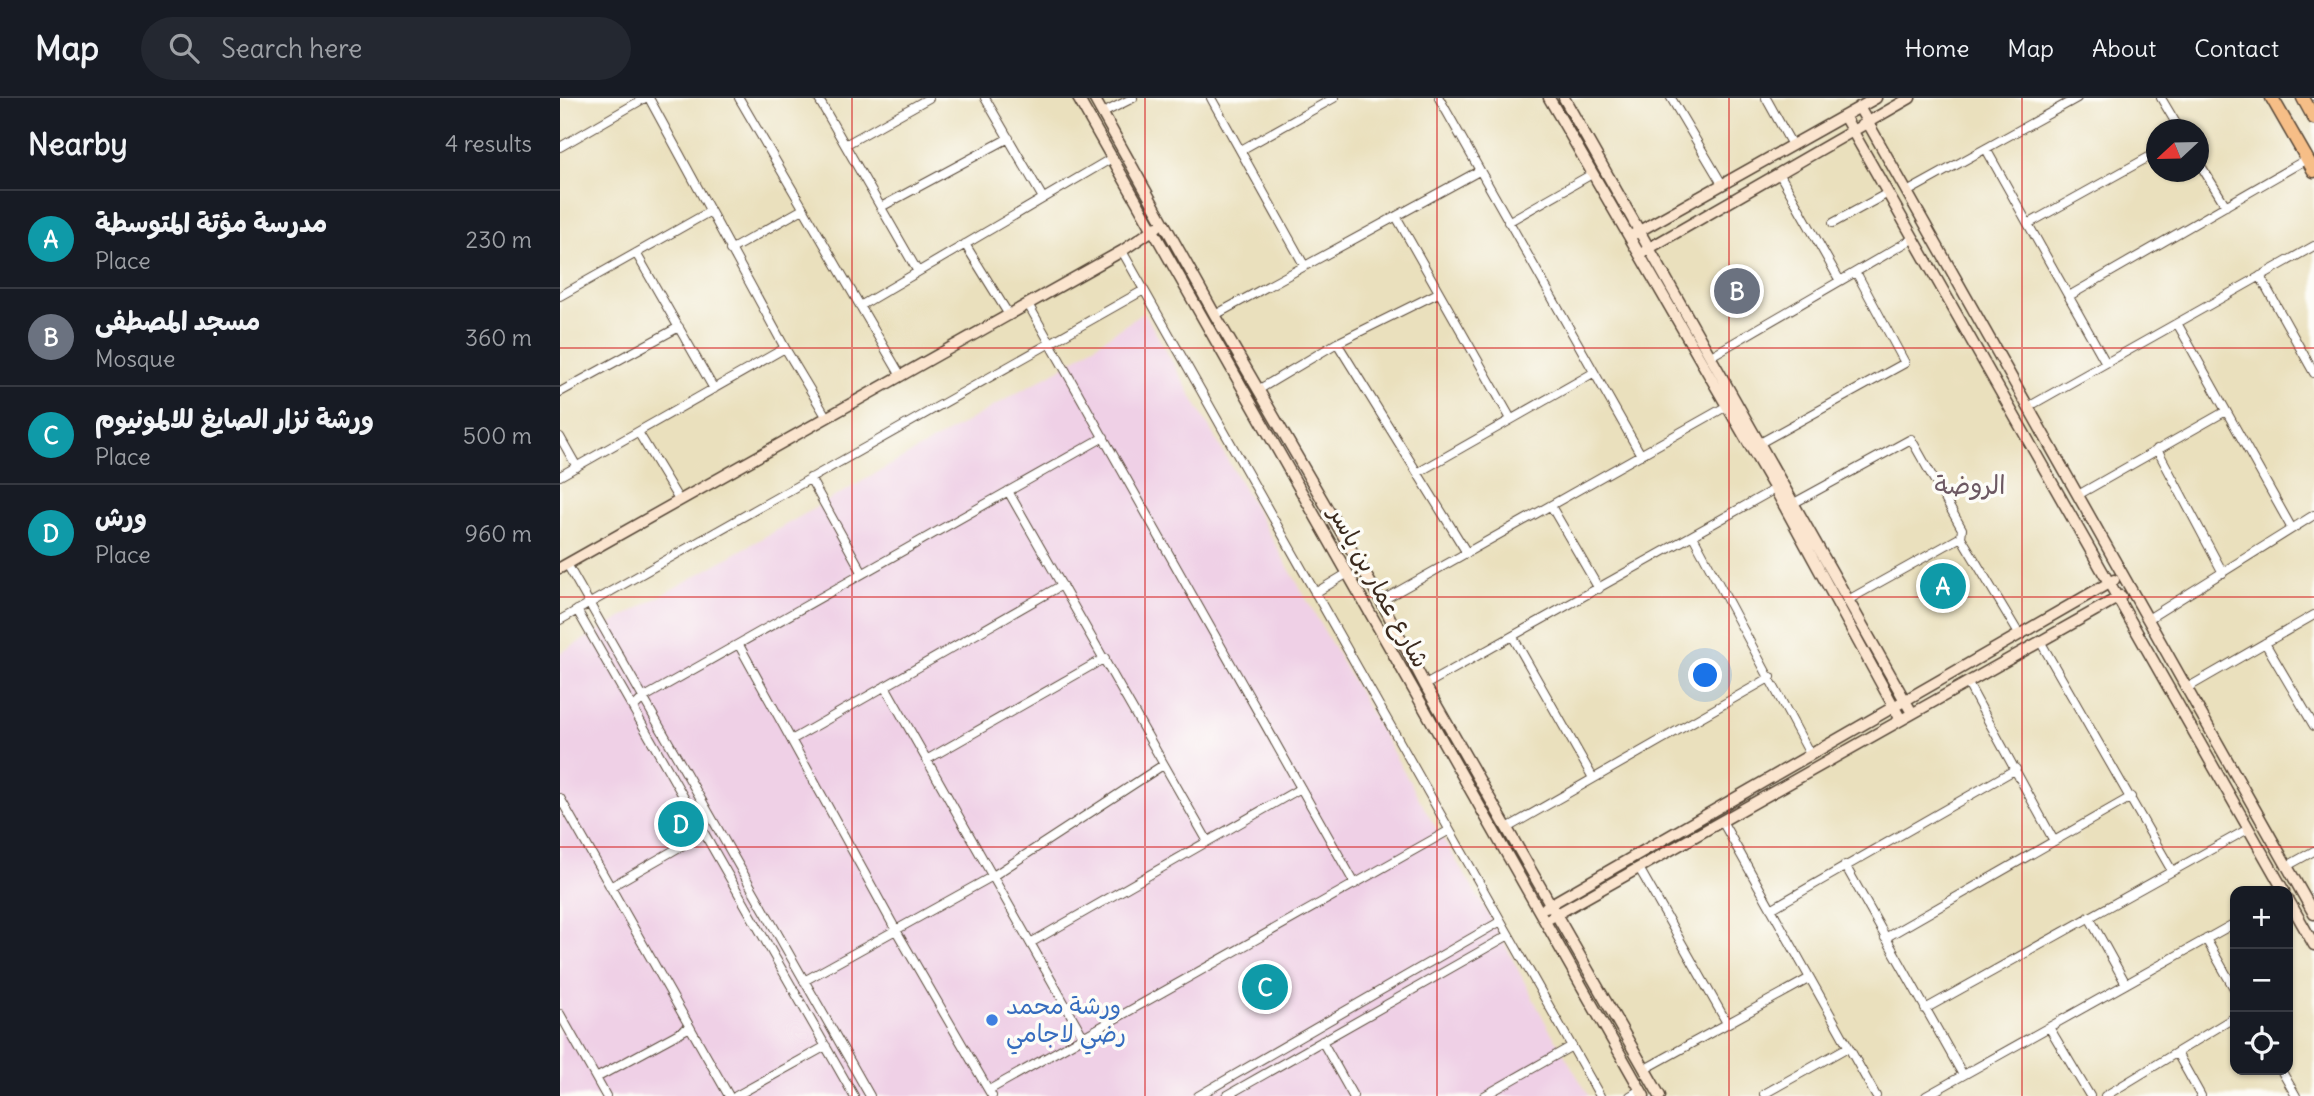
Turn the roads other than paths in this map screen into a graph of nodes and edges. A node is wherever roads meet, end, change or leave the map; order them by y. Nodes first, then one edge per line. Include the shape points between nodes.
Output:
1 (647, 98) edge
2 (739, 98) edge
3 (818, 98) edge
4 (929, 98) edge
5 (985, 98) edge
6 (1078, 98) edge
7 (1094, 98) edge
8 (1133, 98) edge
9 (1211, 98) edge
10 (1334, 98) edge
11 (1439, 98) edge
12 (1549, 98) edge
13 (1564, 98) edge
14 (1671, 98) edge
15 (1766, 98) edge
16 (1876, 98) edge
17 (1910, 98) edge
18 (2077, 98) edge
19 (2161, 98) edge
20 (2272, 98) edge
21 (2303, 98) edge
22 (2059, 102) edge
23 (1859, 107) junction
24 (1103, 113) junction
25 (1844, 116) junction
26 (2314, 118) edge
27 (2173, 119) edge
28 (1867, 122) junction
29 (1853, 131) junction
30 (1009, 138) junction
31 (845, 145) junction
32 (1792, 145) junction
33 (560, 148) edge
34 (1986, 149) junction
35 (1241, 150) junction
36 (1112, 158) junction
37 (2146, 159) edge
38 (2307, 159) junction
39 (1479, 171) junction
40 (2314, 171) edge
41 (1779, 173) junction
42 (1592, 174) junction
43 (2209, 178) edge
44 (1722, 184) junction
45 (1888, 192) junction
46 (1907, 192) junction
47 (1043, 198) junction
48 (2226, 206) junction
49 (881, 207) junction
50 (803, 209) junction
51 (709, 212) junction
52 (1397, 218) junction
53 (1165, 222) junction
54 (1508, 222) junction
55 (1833, 223) dead end
56 (2028, 224) junction
57 (1152, 229) junction
58 (1639, 230) junction
59 (1628, 237) junction
60 (1914, 238) junction
61 (965, 244) junction
62 (2314, 246) edge
63 (1649, 247) junction
64 (730, 250) junction
65 (1122, 251) junction
66 (636, 253) junction
67 (1637, 254) junction
68 (1304, 265) junction
69 (918, 272) junction
70 (1856, 272) junction
71 (2260, 276) junction
72 (1840, 281) junction
73 (1144, 290) junction
74 (1438, 293) junction
75 (560, 296) edge
76 (2069, 296) junction
77 (1028, 304) junction
78 (860, 306) junction
79 (1009, 315) junction
80 (1215, 315) junction
81 (2177, 323) junction
82 (679, 327) junction
83 (1049, 342) junction
84 (1337, 343) junction
85 (785, 348) junction
86 (1711, 356) junction
87 (2106, 363) junction
88 (1594, 373) junction
89 (2314, 373) edge
90 (901, 376) junction
91 (713, 389) junction
92 (1258, 390) junction
93 (560, 392) edge
94 (1727, 406) junction
95 (2028, 407) junction
96 (2226, 411) junction
97 (827, 418) junction
98 (1511, 419) junction
99 (638, 432) junction
100 (560, 437) edge
101 (1104, 437) junction
102 (1760, 443) junction
103 (2157, 449) junction
104 (1641, 455) junction
105 (577, 467) junction
106 (1419, 472) junction
107 (560, 476) edge
108 (810, 478) junction
109 (1774, 489) junction
110 (1008, 491) junction
111 (2078, 495) junction
112 (679, 500) junction
113 (1794, 503) junction
114 (1551, 506) junction
115 (2314, 515) edge
116 (2291, 527) junction
117 (1693, 536) junction
118 (1961, 537) junction
119 (1467, 553) junction
120 (563, 566) edge
121 (862, 572) junction
122 (1348, 573) junction
123 (2223, 573) junction
124 (2123, 575) junction
125 (2108, 582) junction
126 (1062, 585) junction
127 (1598, 589) junction
128 (2131, 590) junction
129 (1315, 593) junction
130 (2117, 598) junction
131 (1848, 600) junction
132 (1381, 601) junction
133 (589, 603) junction
134 (578, 610) junction
135 (2314, 615) edge
136 (2147, 619) junction
137 (560, 620) edge
138 (2019, 634) junction
139 (1513, 637) junction
140 (2040, 641) junction
141 (2265, 643) junction
142 (739, 645) junction
143 (1105, 658) junction
144 (1771, 677) junction
145 (1967, 682) junction
146 (1425, 685) junction
147 (885, 686) junction
148 (2187, 688) junction
149 (1904, 700) junction
150 (636, 703) junction
151 (1893, 706) junction
152 (1912, 713) junction
153 (2311, 716) edge
154 (1901, 720) junction
155 (2314, 726) edge
156 (793, 739) junction
157 (1810, 754) junction
158 (928, 759) junction
159 (1163, 765) junction
160 (2016, 769) junction
161 (1593, 778) junction
162 (1301, 788) junction
163 (560, 797) edge
164 (2131, 797) junction
165 (1722, 821) junction
166 (1507, 828) junction
167 (2248, 829) junction
168 (1448, 831) junction
169 (704, 833) junction
170 (1207, 840) junction
171 (2054, 841) junction
172 (2314, 851) edge
173 (1845, 865) junction
174 (2287, 866) junction
175 (1639, 868) junction
176 (2172, 871) junction
177 (993, 876) junction
178 (1355, 884) junction
179 (2281, 886) edge
180 (610, 887) junction
181 (2293, 907) edge
182 (1553, 909) junction
183 (1771, 909) junction
184 (2314, 914) edge
185 (1541, 916) junction
186 (2089, 917) junction
187 (1501, 921) junction
188 (2230, 926) edge
189 (897, 932) junction
190 (1509, 935) junction
191 (1885, 938) junction
192 (2206, 939) junction
193 (1032, 942) junction
194 (2314, 945) edge
195 (1810, 978) junction
196 (804, 981) junction
197 (2230, 981) edge
198 (2126, 984) junction
199 (1925, 1009) junction
200 (560, 1014) edge
201 (2230, 1020) edge
202 (1727, 1023) junction
203 (690, 1027) junction
204 (2049, 1027) junction
205 (1084, 1038) junction
206 (1322, 1041) junction
207 (826, 1046) junction
208 (1572, 1046) junction
209 (1848, 1047) junction
210 (2177, 1053) junction
211 (1644, 1069) junction
212 (1963, 1075) junction
213 (2284, 1075) edge
214 (596, 1078) junction
215 (1222, 1082) junction
216 (991, 1093) edge
217 (1212, 1093) edge
218 (1642, 1093) edge
219 (1228, 1095) edge
220 (1763, 1095) edge
221 (606, 1096) edge
222 (729, 1096) edge
223 (736, 1096) edge
224 (854, 1096) edge
225 (870, 1096) edge
226 (1198, 1096) edge
227 (1353, 1096) edge
228 (1484, 1096) edge
229 (1600, 1096) edge
230 (1630, 1096) edge
231 (1660, 1096) edge
232 (1876, 1096) edge
233 (1927, 1096) edge
234 (2090, 1096) edge
235 (2105, 1096) edge
236 (2201, 1096) edge
237 (2296, 1096) edge

1 - 33 street
1 - 51 street
2 - 50 street
3 - 31 street
4 - 31 street
5 - 30 street
6 - 36 street, شارع عمار بن ياسر
7 - 24 street, شارع عمار بن ياسر
8 - 24 street
9 - 35 street
10 - 35 street
11 - 39 street
12 - 42 street
13 - 58 street
14 - 44 street
15 - 32 street
16 - 23 street
17 - 28 street
18 - 22 street
19 - 27 street
20 - 38 main road
21 - 26 main road
22 - 34 street
23 - 25 street
23 - 28 street
24 - 53 street, شارع عمار بن ياسر
25 - 29 street
25 - 32 street
28 - 29 street
28 - 46 street
29 - 41 street
29 - 45 street
30 - 47 street
30 - 49 street
31 - 49 street
32 - 44 street
34 - 46 street
34 - 56 street
35 - 68 street
36 - 47 street
36 - 57 street, شارع عمار بن ياسر
37 - 56 street
38 - 40 main road
38 - 48 street
39 - 52 street
39 - 54 street
41 - 63 street
41 - 72 street
42 - 54 street
42 - 59 street
43 - 48 street
44 - 58 street
45 - 55 street
45 - 60 street
46 - 95 street
47 - 61 street
48 - 76 street
49 - 69 street
50 - 64 street
50 - 78 street
51 - 64 street
51 - 66 street
52 - 68 street
52 - 74 street
53 - 57 street
53 - 80 street, شارع عمار بن ياسر
54 - 88 street
56 - 76 street
57 - 65 street
57 - 122 street, شارع عمار بن ياسر
58 - 59 street
58 - 63 street
59 - 67 street
60 - 70 street
60 - 125 street
61 - 69 street
61 - 79 street
62 - 71 street
63 - 67 street
63 - 86 street
64 - 85 street
65 - 73 street
65 - 77 street
66 - 75 street
66 - 82 street
67 - 94 street
68 - 80 street
69 - 78 street
70 - 72 street
70 - 102 street via 1905,362
71 - 81 street
71 - 89 street
72 - 86 street
73 - 83 street
73 - 129 street
74 - 84 street
74 - 98 street
76 - 87 street
77 - 79 street
77 - 83 street
78 - 90 street
79 - 90 street
80 - 92 street, شارع عمار بن ياسر
81 - 87 street
81 - 96 street
82 - 91 street
82 - 93 street
83 - 101 street
83 - 108 street
84 - 92 street
84 - 106 street
85 - 91 street
85 - 97 street
86 - 102 street
87 - 95 street
88 - 98 street
88 - 104 street
90 - 97 street
91 - 99 street
92 - 132 street, شارع عمار بن ياسر
94 - 104 street
94 - 109 street
95 - 111 street
96 - 103 street
96 - 116 street
97 - 112 street
98 - 106 street
99 - 105 street
99 - 112 street
100 - 105 street
101 - 110 street
101 - 162 street
102 - 113 street
103 - 111 street
103 - 123 street
104 - 114 street
105 - 107 street
106 - 119 street
108 - 121 street
108 - 133 street
109 - 117 street
109 - 151 street
110 - 121 street
110 - 126 street
111 - 124 street
112 - 120 street
113 - 118 street via 1911,439 1962,529
113 - 131 street
114 - 119 street
114 - 127 street
115 - 116 street
116 - 123 street
117 - 127 street
117 - 144 street
118 - 131 street
118 - 138 street
119 - 132 street
120 - 133 street
121 - 142 street
122 - 129 street
122 - 185 street, شارع عمار بن ياسر
123 - 136 street
124 - 125 street
124 - 128 street
125 - 130 street
125 - 138 street
126 - 143 street
126 - 147 street
127 - 139 street
128 - 130 street
128 - 136 street
129 - 168 street
130 - 140 street
130 - 167 street
131 - 149 street
132 - 146 street, شارع عمار بن ياسر
133 - 134 street
133 - 150 street
134 - 137 street
134 - 150 street
135 - 141 street
136 - 148 street
138 - 149 street
139 - 146 street
139 - 161 street
140 - 145 street
140 - 164 street
141 - 148 street
141 - 153 street
142 - 150 street
142 - 156 street
143 - 158 street
143 - 159 street
144 - 157 street
144 - 161 street
145 - 152 street
145 - 160 street
146 - 166 street, شارع عمار بن ياسر
147 - 156 street
147 - 158 street
148 - 174 street
149 - 151 street
149 - 152 street
150 - 169 street
150 - 196 street
151 - 154 street
151 - 157 street
152 - 154 street
153 - 155 street
154 - 165 street
156 - 189 street
157 - 182 street
158 - 177 street
159 - 170 street
159 - 177 street
160 - 171 street
160 - 173 street
161 - 166 street
162 - 170 street
162 - 178 street
163 - 180 street
164 - 171 street
164 - 176 street
165 - 175 street
165 - 183 street
166 - 182 street, شارع عمار بن ياسر
167 - 176 street
167 - 179 street
168 - 178 street
168 - 187 street
169 - 180 street
169 - 207 street
170 - 193 street
171 - 191 street
172 - 174 street
173 - 183 street
173 - 191 street
174 - 184 street
175 - 182 street
175 - 202 street
176 - 186 street
177 - 189 street
177 - 193 street
178 - 205 street
180 - 203 street
181 - 194 street
182 - 185 street
182 - 211 street, شارع عمار بن ياسر
183 - 195 street
185 - 218 street, شارع عمار بن ياسر
186 - 198 street
186 - 199 street
187 - 190 street
187 - 215 street
188 - 192 street
189 - 196 street
189 - 216 street
190 - 206 street
190 - 208 street
191 - 199 street
192 - 197 street
192 - 198 street
193 - 205 street
195 - 202 street
195 - 209 street
196 - 225 street
198 - 204 street
199 - 212 street
200 - 214 street
201 - 210 street
202 - 211 street
203 - 214 street
203 - 222 street
204 - 212 street
204 - 234 street
205 - 216 street
206 - 219 street
206 - 227 street
207 - 223 street
207 - 224 street
208 - 228 street
208 - 229 street
209 - 220 street
209 - 232 street
210 - 235 street
210 - 236 street
211 - 231 street, شارع عمار بن ياسر
212 - 233 street
213 - 237 street
214 - 221 street
215 - 217 street
215 - 219 street
217 - 226 street
218 - 230 street

